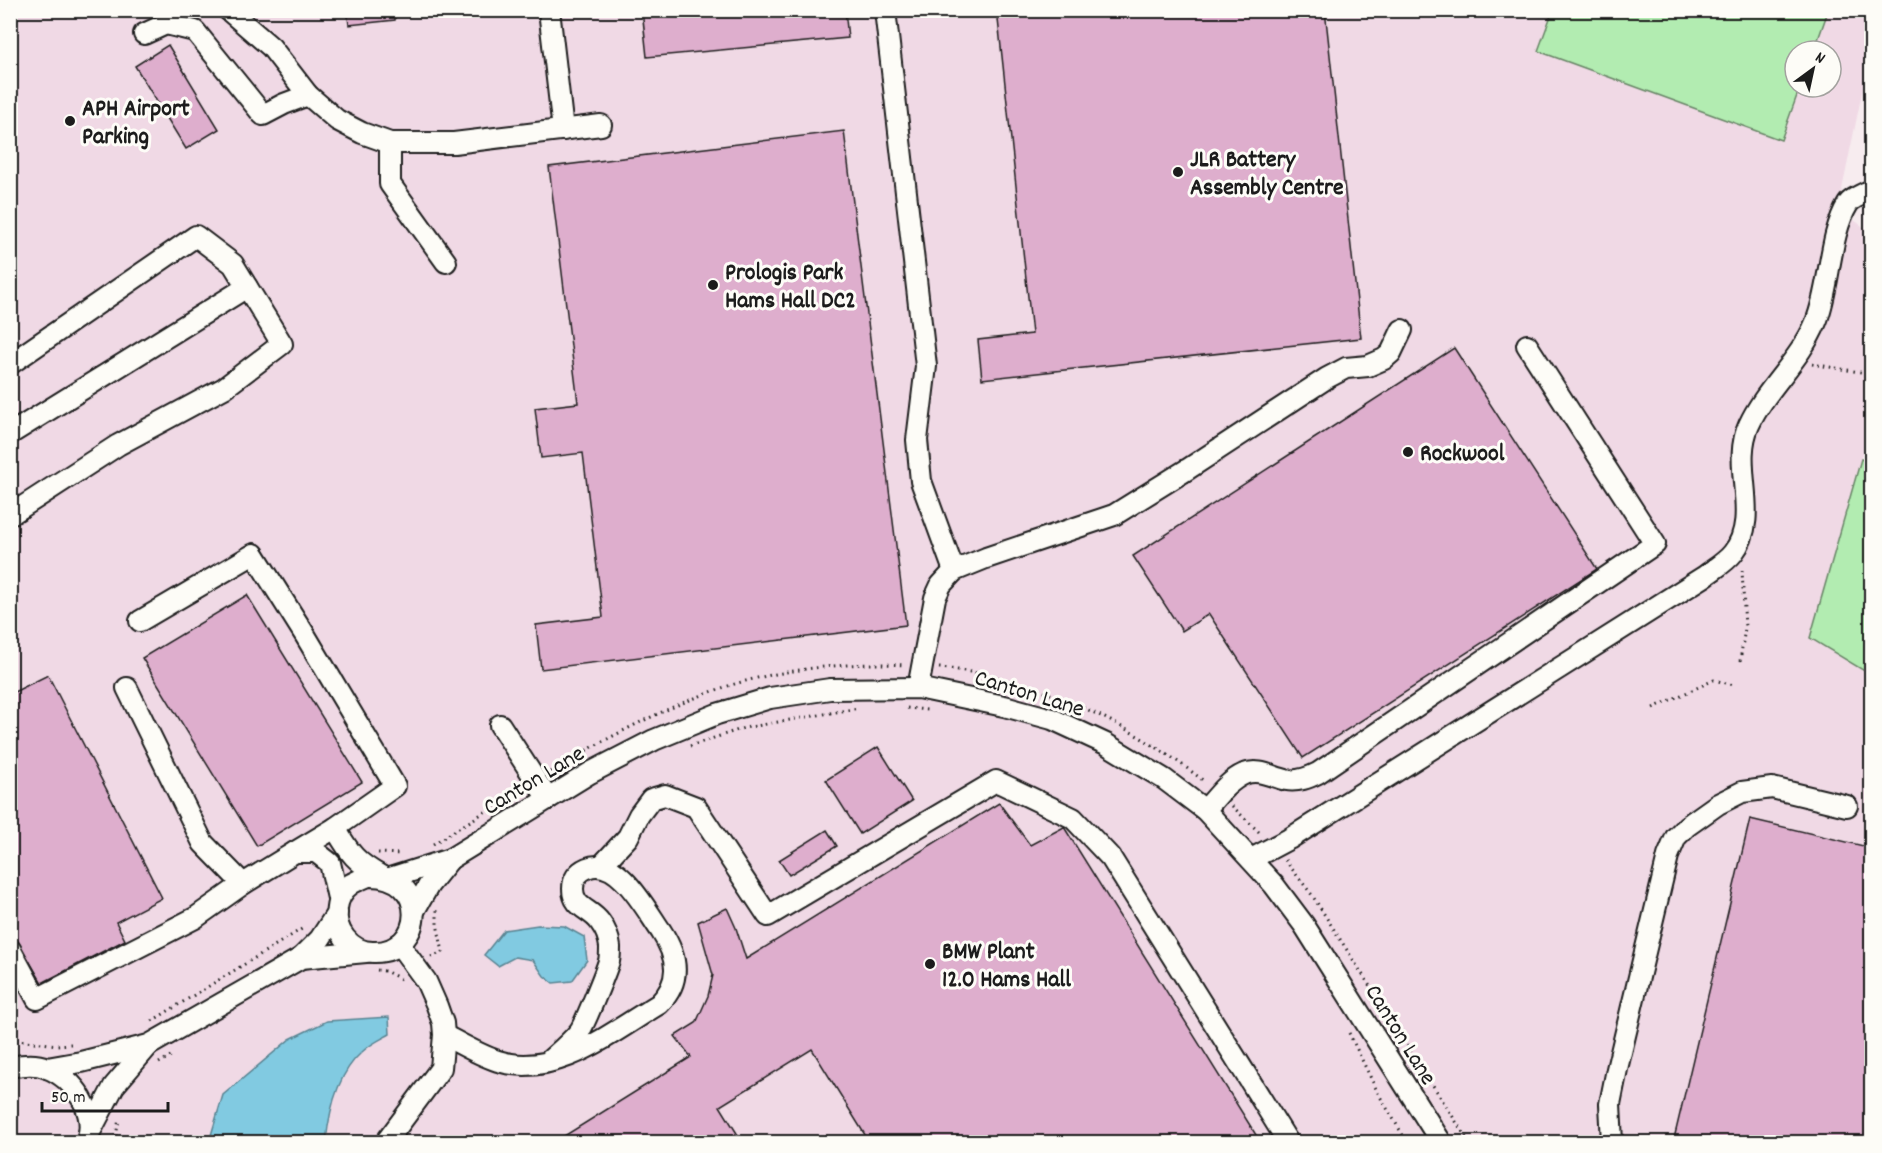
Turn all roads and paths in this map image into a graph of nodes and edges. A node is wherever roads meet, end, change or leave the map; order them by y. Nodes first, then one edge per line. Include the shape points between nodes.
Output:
1 (228, 10) edge
2 (549, 10) edge
3 (885, 10) edge
4 (144, 34) dead end
5 (308, 95) junction
6 (601, 125) dead end
7 (563, 130) junction
8 (390, 142) junction
9 (1870, 190) edge
10 (446, 262) dead end
11 (247, 287) junction
12 (1402, 330) dead end
13 (1527, 345) dead end
14 (10, 364) edge
15 (1787, 370) junction
16 (1872, 375) edge
17 (10, 434) edge
18 (10, 515) edge
19 (1733, 553) junction
20 (954, 571) junction
21 (140, 621) dead end
22 (1740, 661) dead end
23 (1734, 685) dead end
24 (127, 688) dead end
25 (918, 688) junction
26 (868, 707) dead end
27 (900, 707) dead end
28 (1653, 708) dead end
29 (931, 710) dead end
30 (500, 725) dead end
31 (690, 746) dead end
32 (548, 799) junction
33 (1847, 806) dead end
34 (1205, 810) junction
35 (335, 828) junction
36 (296, 852) junction
37 (450, 859) junction
38 (1251, 859) junction
39 (602, 865) junction
40 (386, 877) junction
41 (243, 884) junction
42 (337, 905) junction
43 (437, 907) dead end
44 (414, 911) junction
45 (308, 925) dead end
46 (399, 944) junction
47 (10, 949) edge
48 (443, 952) dead end
49 (301, 958) junction
50 (367, 961) junction
51 (400, 979) dead end
52 (143, 1026) dead end
53 (1346, 1026) dead end
54 (444, 1035) junction
55 (10, 1039) edge
56 (77, 1043) dead end
57 (149, 1045) junction
58 (178, 1051) dead end
59 (549, 1061) junction
60 (159, 1063) dead end
61 (16, 1064) edge
62 (47, 1068) junction
63 (120, 1110) dead end
64 (88, 1139) edge
65 (115, 1143) edge
66 (386, 1143) edge
67 (1288, 1143) edge
68 (1407, 1143) edge
69 (1441, 1143) edge
70 (1612, 1143) edge

1 - 5 street via 271,47
2 - 7 street
3 - 20 street via 926,366 917,440 921,481
4 - 5 street via 166,24 195,32 263,115
5 - 8 street via 337,120
6 - 7 street
7 - 8 street via 454,143
8 - 10 street via 390,184
9 - 15 street via 1848,202 1816,321
11 - 14 street via 233,264 196,236
11 - 17 street
11 - 18 street via 282,344 224,388 118,446
12 - 20 street via 1384,359 1368,366 1346,368 1327,378 1114,515
13 - 34 street via 1655,544 1318,773 1304,780 1287,780 1260,772 1245,774 1227,786
15 - 16 path via 1811,364
15 - 19 street via 1748,426 1742,456 1745,532
19 - 22 path via 1742,569 1745,628
19 - 38 street via 1705,576 1289,839
20 - 25 street via 935,598
21 - 35 street via 254,554 394,786
23 - 28 path via 1714,680
24 - 41 street via 202,843
25 - 32 street, Canton Lane via 830,689 770,698 654,740
25 - 34 street, Canton Lane via 1052,719 1106,744 1164,779
26 - 31 path via 744,728
27 - 29 path
30 - 32 street
32 - 37 street, Canton Lane
33 - 70 street via 1772,788 1742,792 1718,804 1676,837 1668,856 1617,1069 1610,1104
34 - 38 street, Canton Lane
35 - 36 street
35 - 40 street via 362,866
36 - 41 street
36 - 42 street via 316,852 330,862
37 - 40 street, Canton Lane
37 - 44 street, Canton Lane
38 - 69 street, Canton Lane via 1304,925
39 - 59 street via 581,870 573,887 580,907 599,920 608,935 609,960 581,1031
39 - 59 street via 629,885 669,943 674,958 673,984 658,1004 575,1055
39 - 67 street via 628,837 651,799 665,795 696,807 768,916 996,781 1073,818 1111,858
40 - 42 street via 368,876 351,884
40 - 44 street via 402,885
41 - 47 street via 195,918 37,999
42 - 49 street via 320,939
42 - 50 street via 339,926 345,938
43 - 48 path via 436,924
44 - 46 street via 407,937
45 - 52 path
46 - 50 street
46 - 54 street via 426,981
49 - 50 street
49 - 57 street
50 - 51 path
53 - 68 path via 1378,1094
54 - 59 street via 498,1061 526,1065
54 - 66 street via 441,1068
55 - 56 path via 57,1045
57 - 62 street
57 - 64 street via 114,1086
58 - 60 path
61 - 62 street
62 - 64 street via 66,1078 80,1095 87,1111
63 - 65 path

